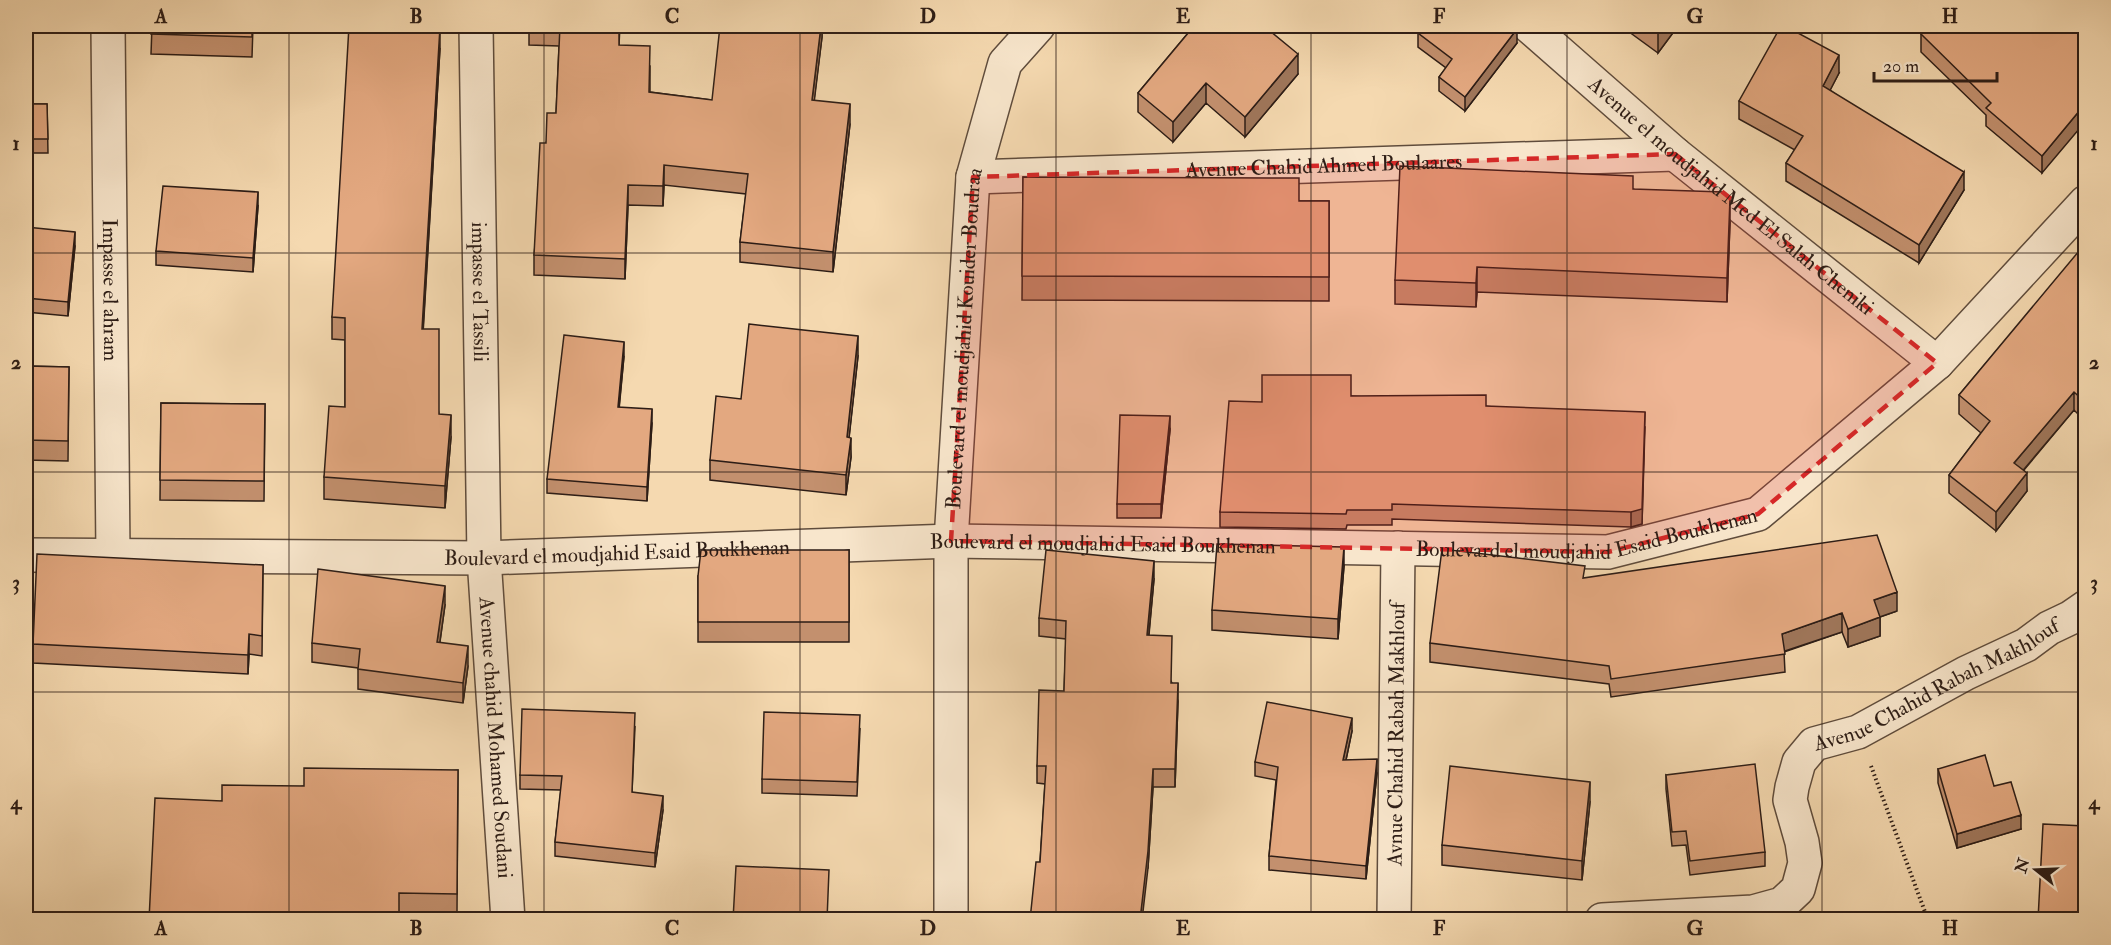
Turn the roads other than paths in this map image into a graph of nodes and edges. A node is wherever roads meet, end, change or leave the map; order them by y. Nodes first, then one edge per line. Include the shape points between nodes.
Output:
1 (108, 26) edge
2 (476, 26) edge
3 (1038, 26) edge
4 (1530, 26) edge
5 (1675, 154) junction
6 (973, 177) junction
7 (2085, 202) edge
8 (1937, 363) junction
9 (951, 541) junction
10 (1398, 549) junction
11 (26, 555) edge
12 (113, 555) junction
13 (484, 558) junction
14 (2085, 607) edge
15 (508, 920) edge
16 (951, 920) edge
17 (1394, 920) edge
18 (1602, 920) edge

1 - 12 street, Impasse el ahram
2 - 13 street, impasse el Tassili
3 - 6 street, Boulevard el moudjahid Kouider Boudraa via 1005,63
4 - 5 street, Avenue el moudjahid Med El Salah Cheniki
5 - 6 street, Avenue Chahid Ahmed Boulaares
5 - 8 street, Avenue el moudjahid Med El Salah Cheniki
6 - 9 street, Boulevard el moudjahid Kouider Boudraa
7 - 8 street, Boulevard el moudjahid Esaid Boukhenan
8 - 10 street, Boulevard el moudjahid Esaid Boukhenan via 1758,514 1608,552
9 - 10 street, Boulevard el moudjahid Esaid Boukhenan
9 - 13 street, Boulevard el moudjahid Esaid Boukhenan
9 - 16 street, Boulevard el moudjahid Kouider Boudraa
10 - 17 street, Avnue Chahid Rabah Makhlouf
11 - 12 street, Boulevard el moudjahid Esaid Boukhenan
12 - 13 street, Boulevard el moudjahid Esaid Boukhenan
13 - 15 street, Avenue chahid Mohamed Soudani
14 - 18 street, Avenue Chahid Rabah Makhlouf via 2026,645 1858,732 1814,744 1799,762 1790,800 1805,863 1798,889 1782,904 1753,912

